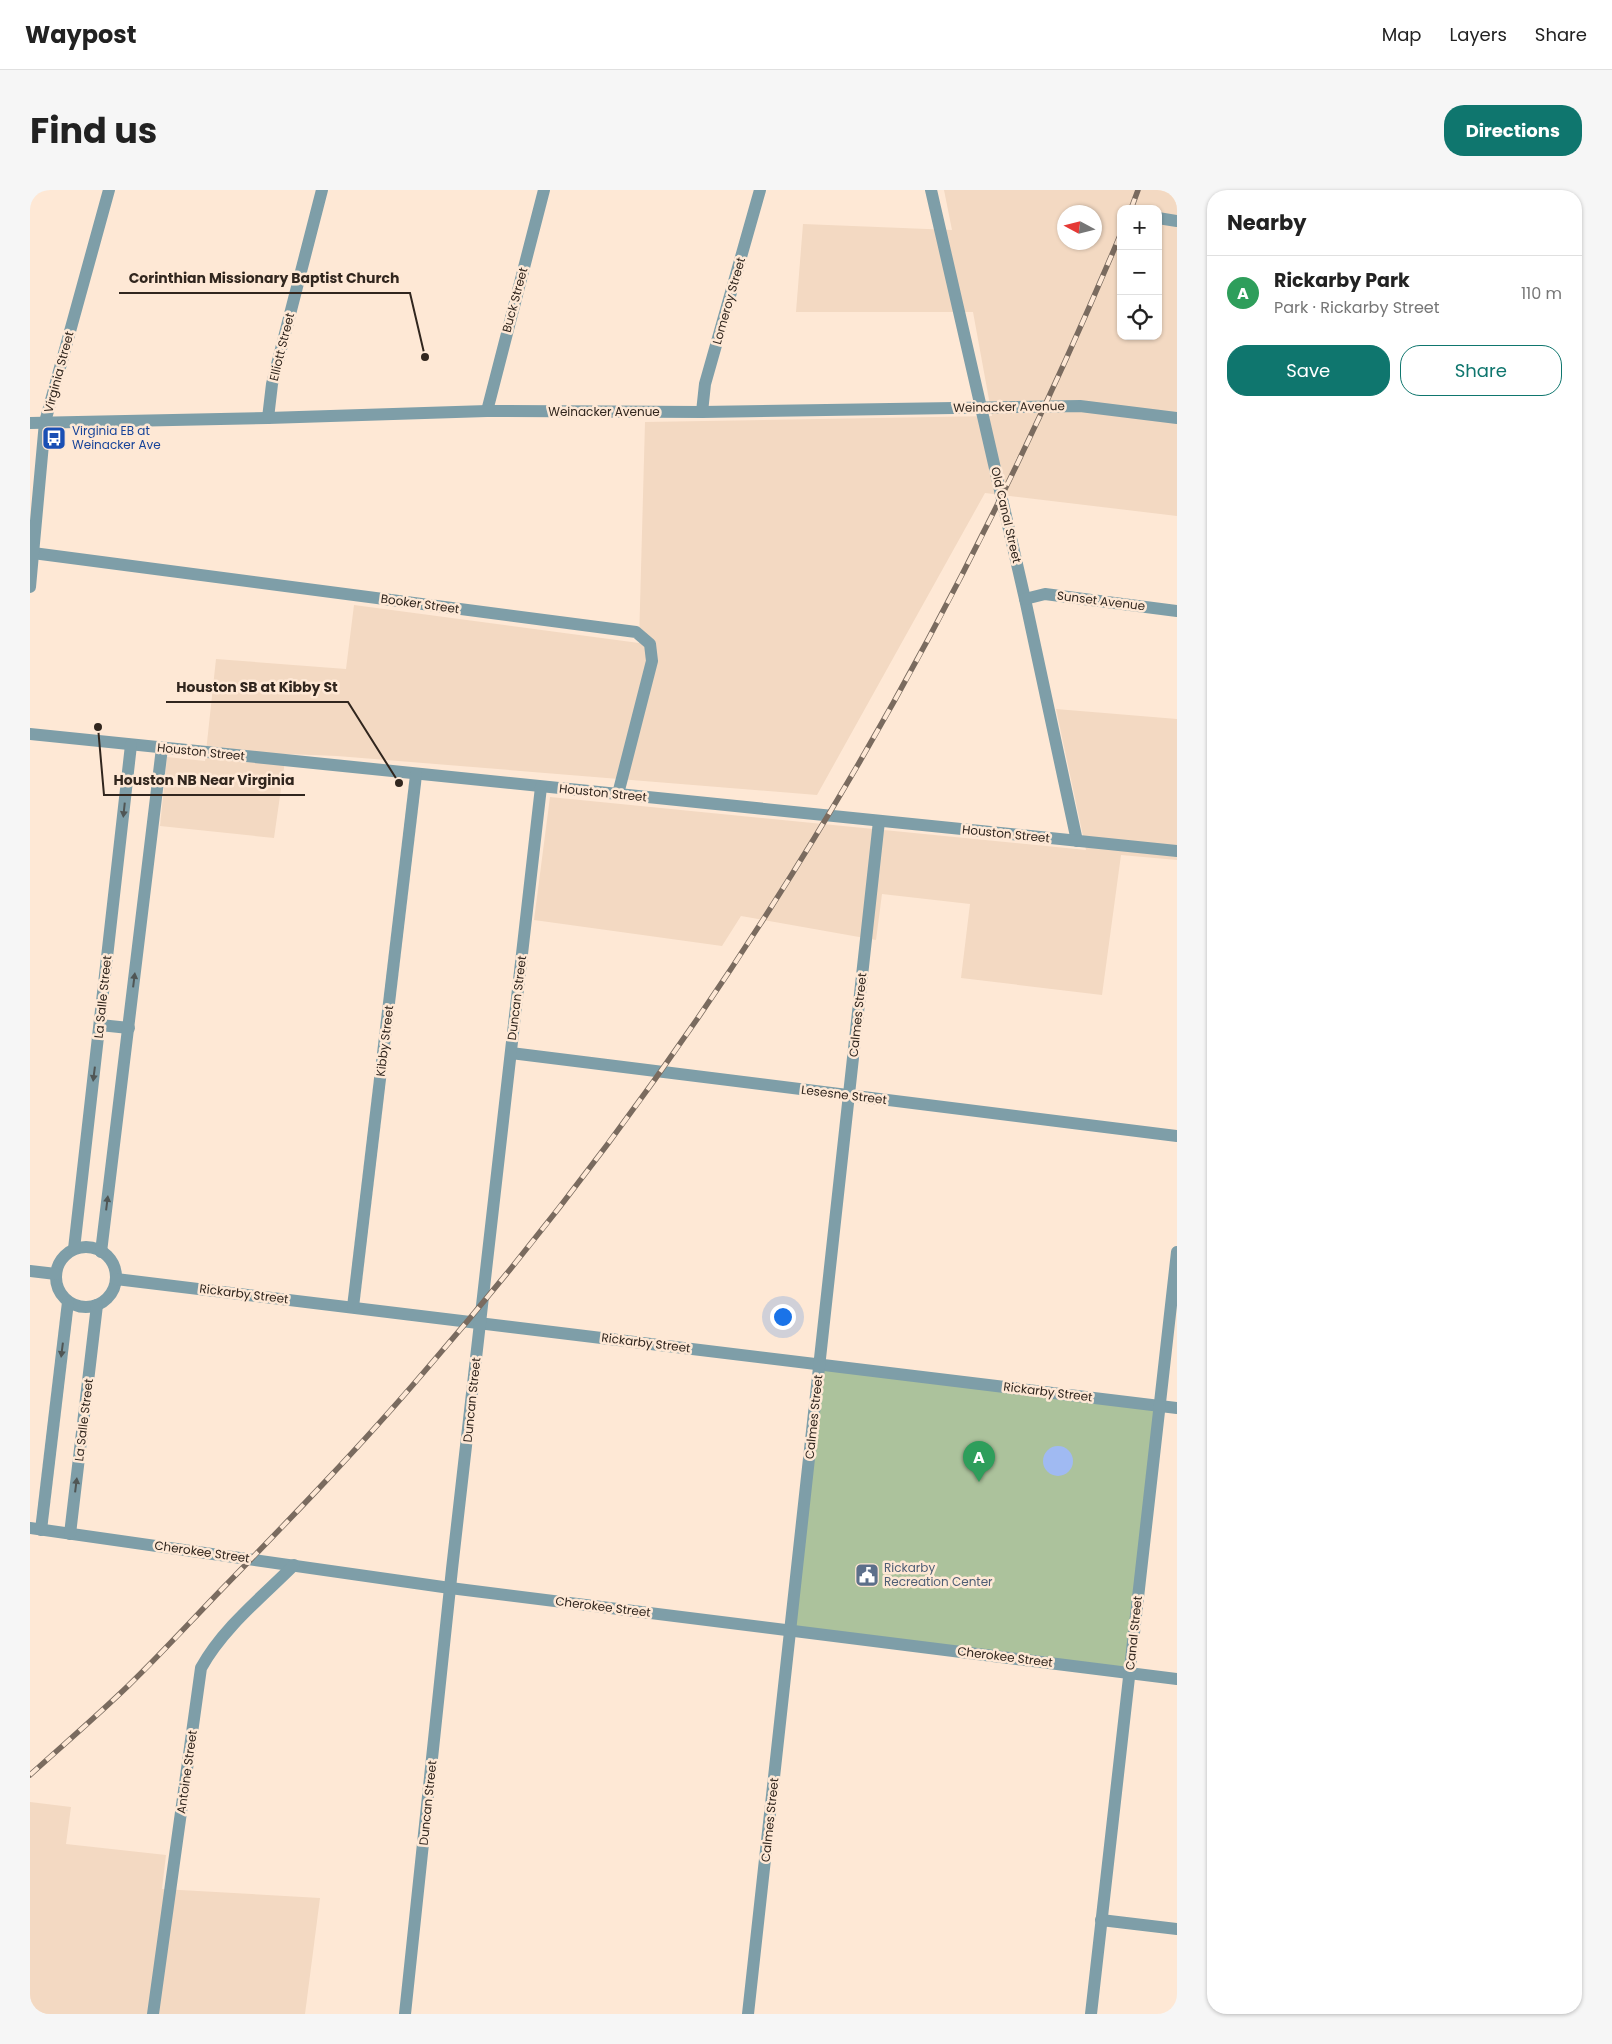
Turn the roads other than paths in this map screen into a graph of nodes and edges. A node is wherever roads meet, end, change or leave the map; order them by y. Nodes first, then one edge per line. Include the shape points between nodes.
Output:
1 (109, 190) edge
2 (322, 190) edge
3 (544, 190) edge
4 (760, 190) edge
5 (931, 190) edge
6 (1162, 219) edge
7 (1177, 221) edge
8 (981, 408) junction
9 (487, 411) junction
10 (702, 412) junction
11 (268, 418) junction
12 (1177, 418) edge
13 (30, 422) edge
14 (45, 422) junction
15 (33, 553) junction
16 (30, 587) edge
17 (1025, 599) junction
18 (1177, 611) edge
19 (30, 734) edge
20 (131, 745) junction
21 (162, 748) junction
22 (416, 775) junction
23 (541, 787) junction
24 (618, 794) junction
25 (879, 820) junction
26 (1076, 841) junction
27 (1177, 851) edge
28 (100, 1025) junction
29 (129, 1028) junction
30 (511, 1053) junction
31 (849, 1096) junction
32 (1177, 1136) edge
33 (74, 1249) junction
34 (101, 1252) junction
35 (1177, 1252) edge
36 (30, 1271) edge
37 (56, 1274) junction
38 (116, 1279) junction
39 (68, 1302) junction
40 (97, 1306) junction
41 (353, 1307) junction
42 (480, 1322) junction
43 (820, 1364) junction
44 (1159, 1406) junction
45 (1177, 1408) edge
46 (36, 1529) edge
47 (70, 1534) junction
48 (294, 1565) junction
49 (450, 1588) junction
50 (791, 1630) junction
51 (1129, 1673) junction
52 (1177, 1679) edge
53 (1102, 1920) junction
54 (1177, 1929) edge
55 (153, 2014) edge
56 (405, 2014) edge
57 (748, 2014) edge
58 (1091, 2014) edge

1 - 14 street, Virginia Street
2 - 11 street, Elliott Street via 272,384
3 - 9 street, Buck Street
4 - 10 street, Lomeroy Street via 705,384
5 - 8 street, Old Canal Street
6 - 7 street
8 - 10 street, Weinacker Avenue
8 - 12 street, Weinacker Avenue via 1080,406
8 - 17 street, Old Canal Street
9 - 10 street, Weinacker Avenue
9 - 11 street, Weinacker Avenue
11 - 14 street, Weinacker Avenue
13 - 14 street, Weinacker Avenue
14 - 15 street, Virginia Street
15 - 16 street, Virginia Street
15 - 24 street, Booker Street via 636,632 650,644 652,661
17 - 18 street, Sunset Avenue via 1046,594
17 - 26 street, Old Canal Street
19 - 20 street, Houston Street
20 - 21 street, Houston Street
20 -> 28 street, La Salle Street
21 - 22 street, Houston Street
29 -> 21 street
22 - 23 street, Houston Street
22 - 41 street, Kibby Street
23 - 24 street, Houston Street
23 - 30 street, Duncan Street
24 - 25 street, Houston Street
25 - 26 street, Houston Street
25 - 31 street, Calmes Street
26 - 27 street, Houston Street
28 - 29 street
28 -> 33 street, La Salle Street
34 -> 29 street
30 - 31 street, Lesesne Street
30 - 42 street, Duncan Street
31 - 32 street, Lesesne Street
31 - 43 street, Calmes Street
33 - 34 street via 88,1247
33 - 37 street via 62,1259
34 - 38 street via 112,1263
35 - 44 street, Canal Street
36 - 37 street
37 - 39 street via 58,1289
38 - 40 street via 110,1295
38 - 41 street, Rickarby Street
39 - 40 street via 82,1308
39 -> 46 street
47 -> 40 street, La Salle Street
41 - 42 street, Rickarby Street
42 - 43 street, Rickarby Street
42 - 49 street, Duncan Street
43 - 44 street, Rickarby Street
43 - 50 street, Calmes Street
44 - 45 street, Rickarby Street
44 - 51 street, Canal Street
46 - 47 street, Cherokee Street
47 - 48 street, Cherokee Street
48 - 49 street, Cherokee Street
48 - 55 street, Antoine Street via 225,1634 201,1668
49 - 50 street, Cherokee Street
49 - 56 street, Duncan Street
50 - 51 street, Cherokee Street
50 - 57 street, Calmes Street
51 - 52 street, Cherokee Street
51 - 53 street, Canal Street
53 - 54 street
53 - 58 street, Canal Street

